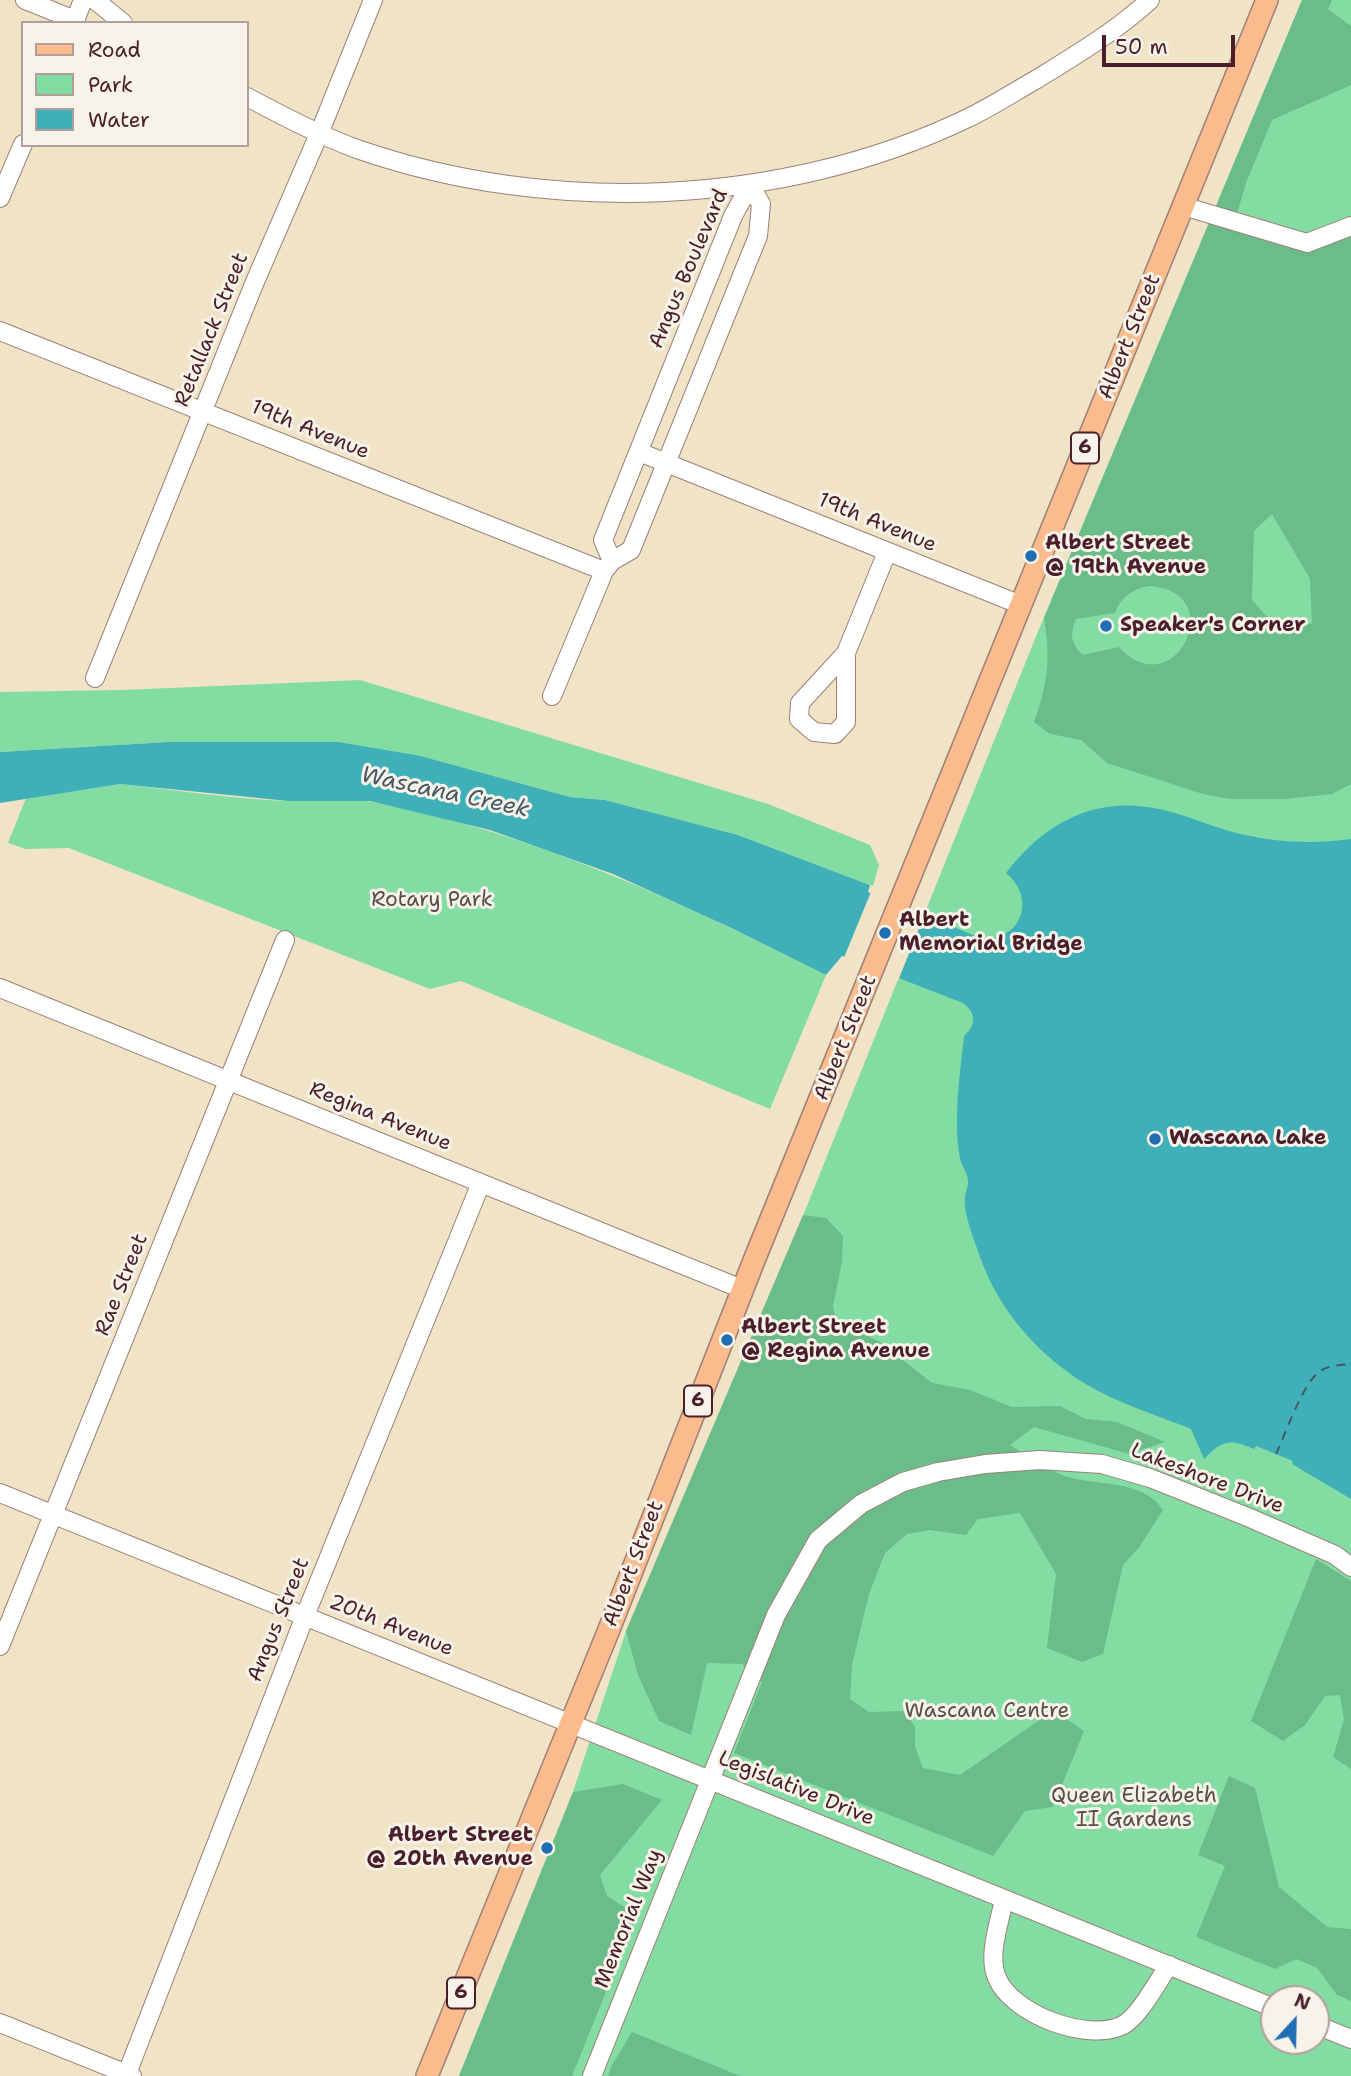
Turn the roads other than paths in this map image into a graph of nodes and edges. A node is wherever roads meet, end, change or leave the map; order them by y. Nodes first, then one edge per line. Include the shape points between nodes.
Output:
1 (25, 0) edge
2 (83, 0) edge
3 (95, 0) edge
4 (373, 0) edge
5 (1150, 0) edge
6 (1266, 0) edge
7 (74, 21) edge
8 (121, 21) edge
9 (248, 98) edge
10 (319, 134) junction
11 (22, 147) edge
12 (750, 185) junction
13 (0, 198) edge
14 (1183, 206) junction
15 (1351, 226) edge
16 (0, 331) edge
17 (203, 411) junction
18 (639, 452) junction
19 (666, 463) junction
20 (887, 552) junction
21 (608, 566) junction
22 (1018, 615) junction
23 (846, 653) dead end
24 (95, 678) dead end
25 (552, 696) dead end
26 (285, 940) dead end
27 (0, 988) edge
28 (229, 1081) junction
29 (481, 1183) junction
30 (742, 1289) junction
31 (0, 1493) edge
32 (53, 1514) junction
33 (1351, 1567) edge
34 (304, 1616) junction
35 (0, 1646) edge
36 (571, 1723) junction
37 (710, 1779) junction
38 (1004, 1899) junction
39 (1168, 1965) junction
40 (1260, 2002) edge
41 (0, 2023) edge
42 (1330, 2031) edge
43 (1351, 2039) edge
44 (128, 2075) edge
45 (593, 2075) edge
46 (427, 2076) edge

1 - 7 street
2 - 7 street
3 - 8 street
4 - 10 street, Retallack Street
5 - 12 street via 1073,58 968,118 844,163
6 - 14 main road, Albert Street / 6
9 - 10 street
10 - 12 street via 441,172 513,186 648,193
10 - 17 street, Retallack Street
11 - 13 street
12 - 18 street, Angus Boulevard via 733,216
12 - 19 street, Angus Boulevard via 761,204 758,236
14 - 15 street via 1307,243
14 - 22 main road, Albert Street / 6
16 - 17 street, 19th Avenue
17 - 21 street, 19th Avenue
17 - 24 street, Retallack Street
18 - 19 street, 19th Avenue
18 - 21 street, Angus Boulevard via 603,540
19 - 20 street, 19th Avenue
19 - 21 street, Angus Boulevard via 631,550
20 - 22 street, 19th Avenue
20 - 23 street
21 - 25 street, Angus Boulevard
22 - 30 main road, Albert Street / 6
26 - 28 street, Rae Street
27 - 28 street, Regina Avenue
28 - 29 street, Regina Avenue
28 - 32 street, Rae Street
29 - 30 street, Regina Avenue
29 - 34 street, Angus Street
30 - 36 main road, Albert Street / 6
31 - 32 street, 20th Avenue
32 - 34 street, 20th Avenue
32 - 35 street, Rae Street
33 - 37 street, Lakeshore Drive via 1335,1555 1250,1518 1102,1464 1040,1460 985,1464 903,1482 861,1504 818,1540 776,1615
34 - 36 street, 20th Avenue
34 - 44 street, Angus Street
36 - 37 street, Legislative Drive
36 - 46 main road, Albert Street / 6
37 - 38 street, Legislative Drive
37 - 45 street, Memorial Way
38 - 39 street, Legislative Drive
38 - 39 street via 993,1958 997,1978 1009,1995 1046,2019 1077,2030 1106,2031 1125,2024
39 - 40 street, Legislative Drive
41 - 44 street
42 - 43 street

